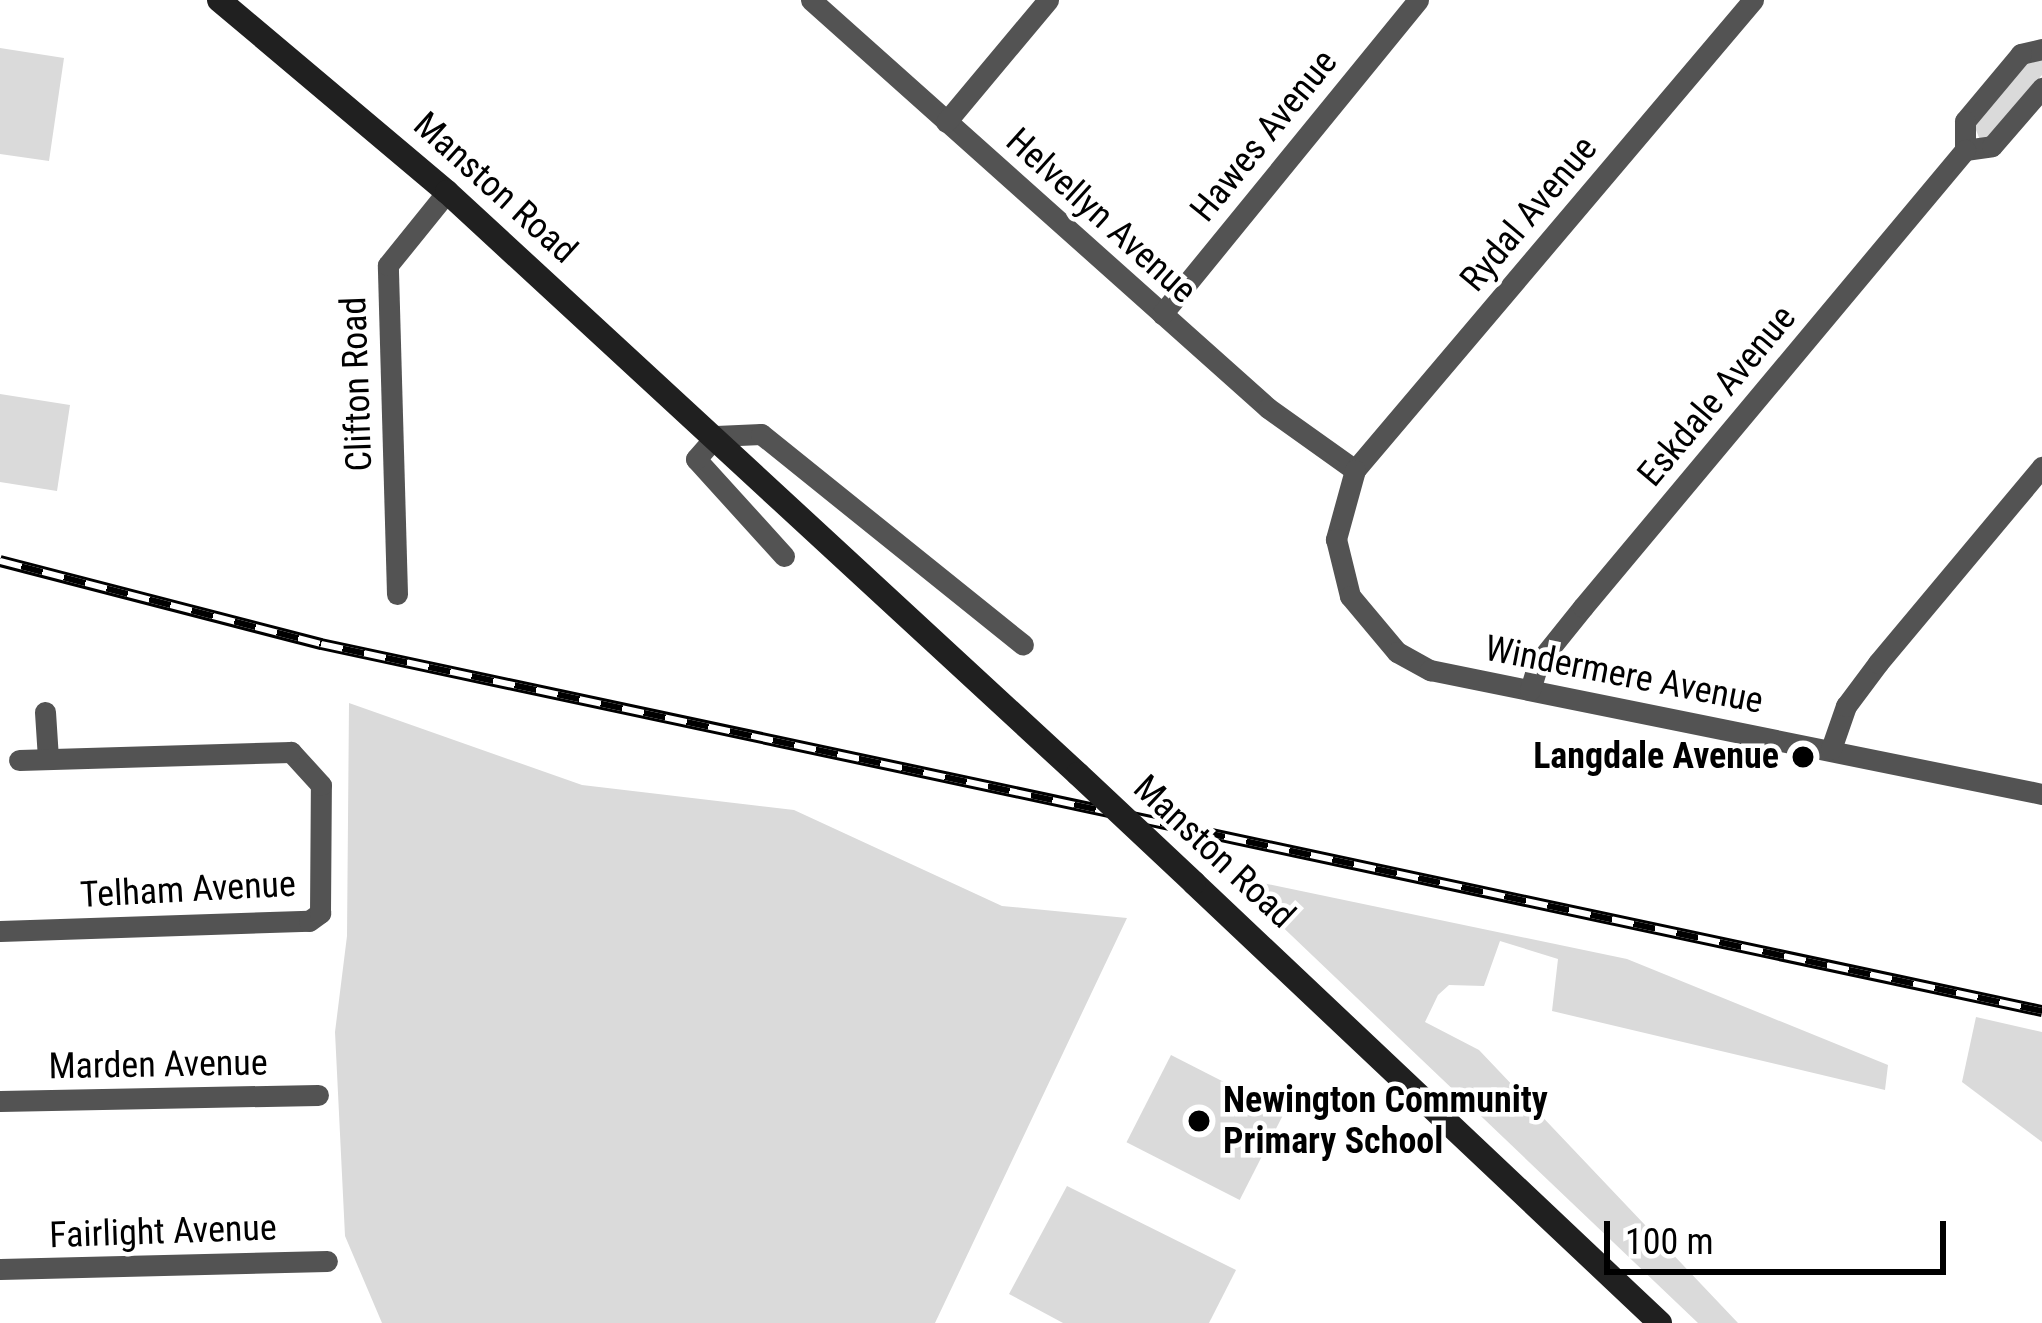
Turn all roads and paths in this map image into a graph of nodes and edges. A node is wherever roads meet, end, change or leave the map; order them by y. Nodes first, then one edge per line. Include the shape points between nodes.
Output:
1 (219, 0) edge
2 (812, 0) edge
3 (1048, 0) edge
4 (1418, 0) edge
5 (1753, 0) edge
6 (2042, 50) edge
7 (2042, 88) edge
8 (946, 122) junction
9 (1965, 150) junction
10 (447, 193) junction
11 (1162, 314) junction
12 (716, 436) junction
13 (2042, 467) edge
14 (1354, 470) junction
15 (784, 556) dead end
16 (397, 594) dead end
17 (1023, 645) dead end
18 (1530, 690) junction
19 (46, 712) dead end
20 (1831, 749) junction
21 (48, 759) junction
22 (19, 760) dead end
23 (2042, 794) edge
24 (0, 931) edge
25 (318, 1095) dead end
26 (0, 1101) edge
27 (327, 1261) dead end
28 (0, 1269) edge
29 (1660, 1323) edge

1 - 10 main road, Manston Road
2 - 8 street, Helvellyn Avenue
3 - 8 street
4 - 11 street, Hawes Avenue
5 - 14 street, Rydal Avenue
6 - 9 street, Eskdale Avenue via 2021,54 1965,121
7 - 9 street, Eskdale Avenue via 1993,146
8 - 11 street, Helvellyn Avenue
9 - 18 street, Eskdale Avenue via 1583,607 1538,663
10 - 12 main road, Manston Road
10 - 16 street, Clifton Road via 388,265
11 - 14 street, Helvellyn Avenue via 1317,450
12 - 15 street via 696,459
12 - 17 street via 761,434
12 - 29 main road, Manston Road, bridge
13 - 20 street via 1846,706
14 - 18 street, Windermere Avenue via 1336,538 1350,596 1372,628 1430,670
18 - 20 street, Windermere Avenue
19 - 21 street
20 - 23 street, Windermere Avenue
21 - 22 street, Telham Avenue
21 - 24 street, Telham Avenue via 290,752 321,785 320,913 309,921
25 - 26 street, Marden Avenue
27 - 28 street, Fairlight Avenue

